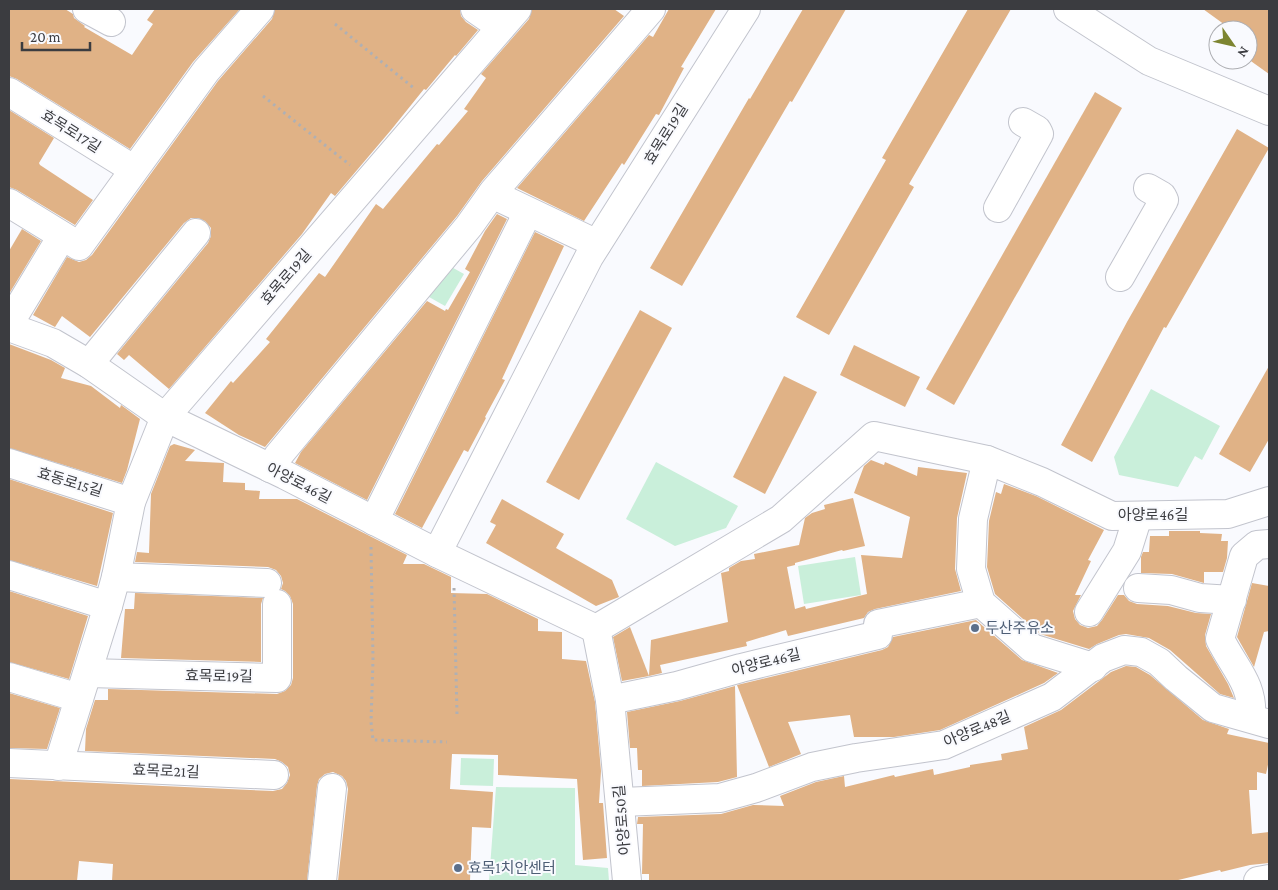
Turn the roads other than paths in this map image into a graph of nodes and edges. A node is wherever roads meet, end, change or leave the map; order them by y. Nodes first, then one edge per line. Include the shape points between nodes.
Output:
1 (87, 9) edge
2 (260, 9) edge
3 (475, 9) edge
4 (651, 9) edge
5 (746, 9) edge
6 (1068, 9) edge
7 (509, 18) edge
8 (111, 22) dead end
9 (9, 92) edge
10 (1269, 111) edge
11 (1023, 122) dead end
12 (133, 170) junction
13 (1148, 188) dead end
14 (492, 194) junction
15 (9, 203) edge
16 (998, 208) dead end
17 (528, 212) junction
18 (196, 233) dead end
19 (70, 241) junction
20 (597, 244) junction
21 (1120, 277) dead end
22 (9, 326) edge
23 (89, 364) junction
24 (164, 417) junction
25 (987, 460) junction
26 (9, 463) edge
27 (270, 468) junction
28 (1269, 501) edge
29 (130, 502) junction
30 (1138, 516) junction
31 (372, 520) junction
32 (1269, 544) edge
33 (447, 558) junction
34 (9, 575) edge
35 (116, 577) junction
36 (1138, 588) dead end
37 (1232, 600) junction
38 (981, 603) junction
39 (108, 606) junction
40 (1089, 612) dead end
41 (596, 629) junction
42 (1093, 667) junction
43 (9, 677) edge
44 (84, 685) junction
45 (610, 700) junction
46 (1260, 721) edge
47 (9, 763) edge
48 (58, 766) junction
49 (274, 775) dead end
50 (332, 788) dead end
51 (621, 802) junction
52 (1269, 879) edge
53 (322, 881) edge
54 (627, 881) edge
55 (1258, 881) edge

1 - 8 street
2 - 12 street, 아양로46길 via 206,71
3 - 7 street
4 - 14 street
5 - 20 street, 효목로19길
6 - 10 street via 1149,60
7 - 24 street, 효목로19길
9 - 12 street, 효목로17길
11 - 16 street via 1039,134
12 - 19 street, 아양로46길
13 - 21 street via 1162,196 1163,204
14 - 17 street
14 - 27 street
15 - 19 street
17 - 20 street
17 - 31 street
18 - 23 street
19 - 22 street, 아양로46길
20 - 33 street, 효목로19길
22 - 23 street, 아양로46길 via 54,343
23 - 24 street, 아양로46길
24 - 27 street, 아양로46길
24 - 29 street, 효목로19길
25 - 30 street, 아양로46길 via 1112,516
25 - 38 street via 973,519 971,559
25 - 41 street, 아양로46길 via 874,436 780,519
26 - 29 street, 효동로15길
27 - 31 street, 아양로46길
28 - 30 street, 아양로46길 via 1228,514
29 - 35 street, 효목로19길
30 - 40 street via 1127,551
31 - 33 street, 아양로46길
32 - 37 street via 1257,545 1244,556
33 - 41 street, 아양로46길
34 - 39 street
35 - 39 street, 효목로19길
35 - 44 street, 효목로19길 via 272,594 277,678
36 - 37 street
37 - 46 street via 1220,640 1247,684
38 - 42 street via 1032,648
38 - 45 street, 아양로46길 via 878,624 878,635
39 - 44 street, 효목로19길
41 - 45 street
42 - 46 street, 아양로48길 via 1103,658 1124,650 1141,652 1159,662 1213,708
42 - 51 street, 아양로48길 via 1052,697 944,745 812,767 720,798
43 - 44 street
44 - 48 street, 효목로19길
45 - 51 street, 아양로50길
47 - 48 street
48 - 49 street, 효목로21길
50 - 53 street
51 - 54 street, 아양로50길
52 - 55 street

